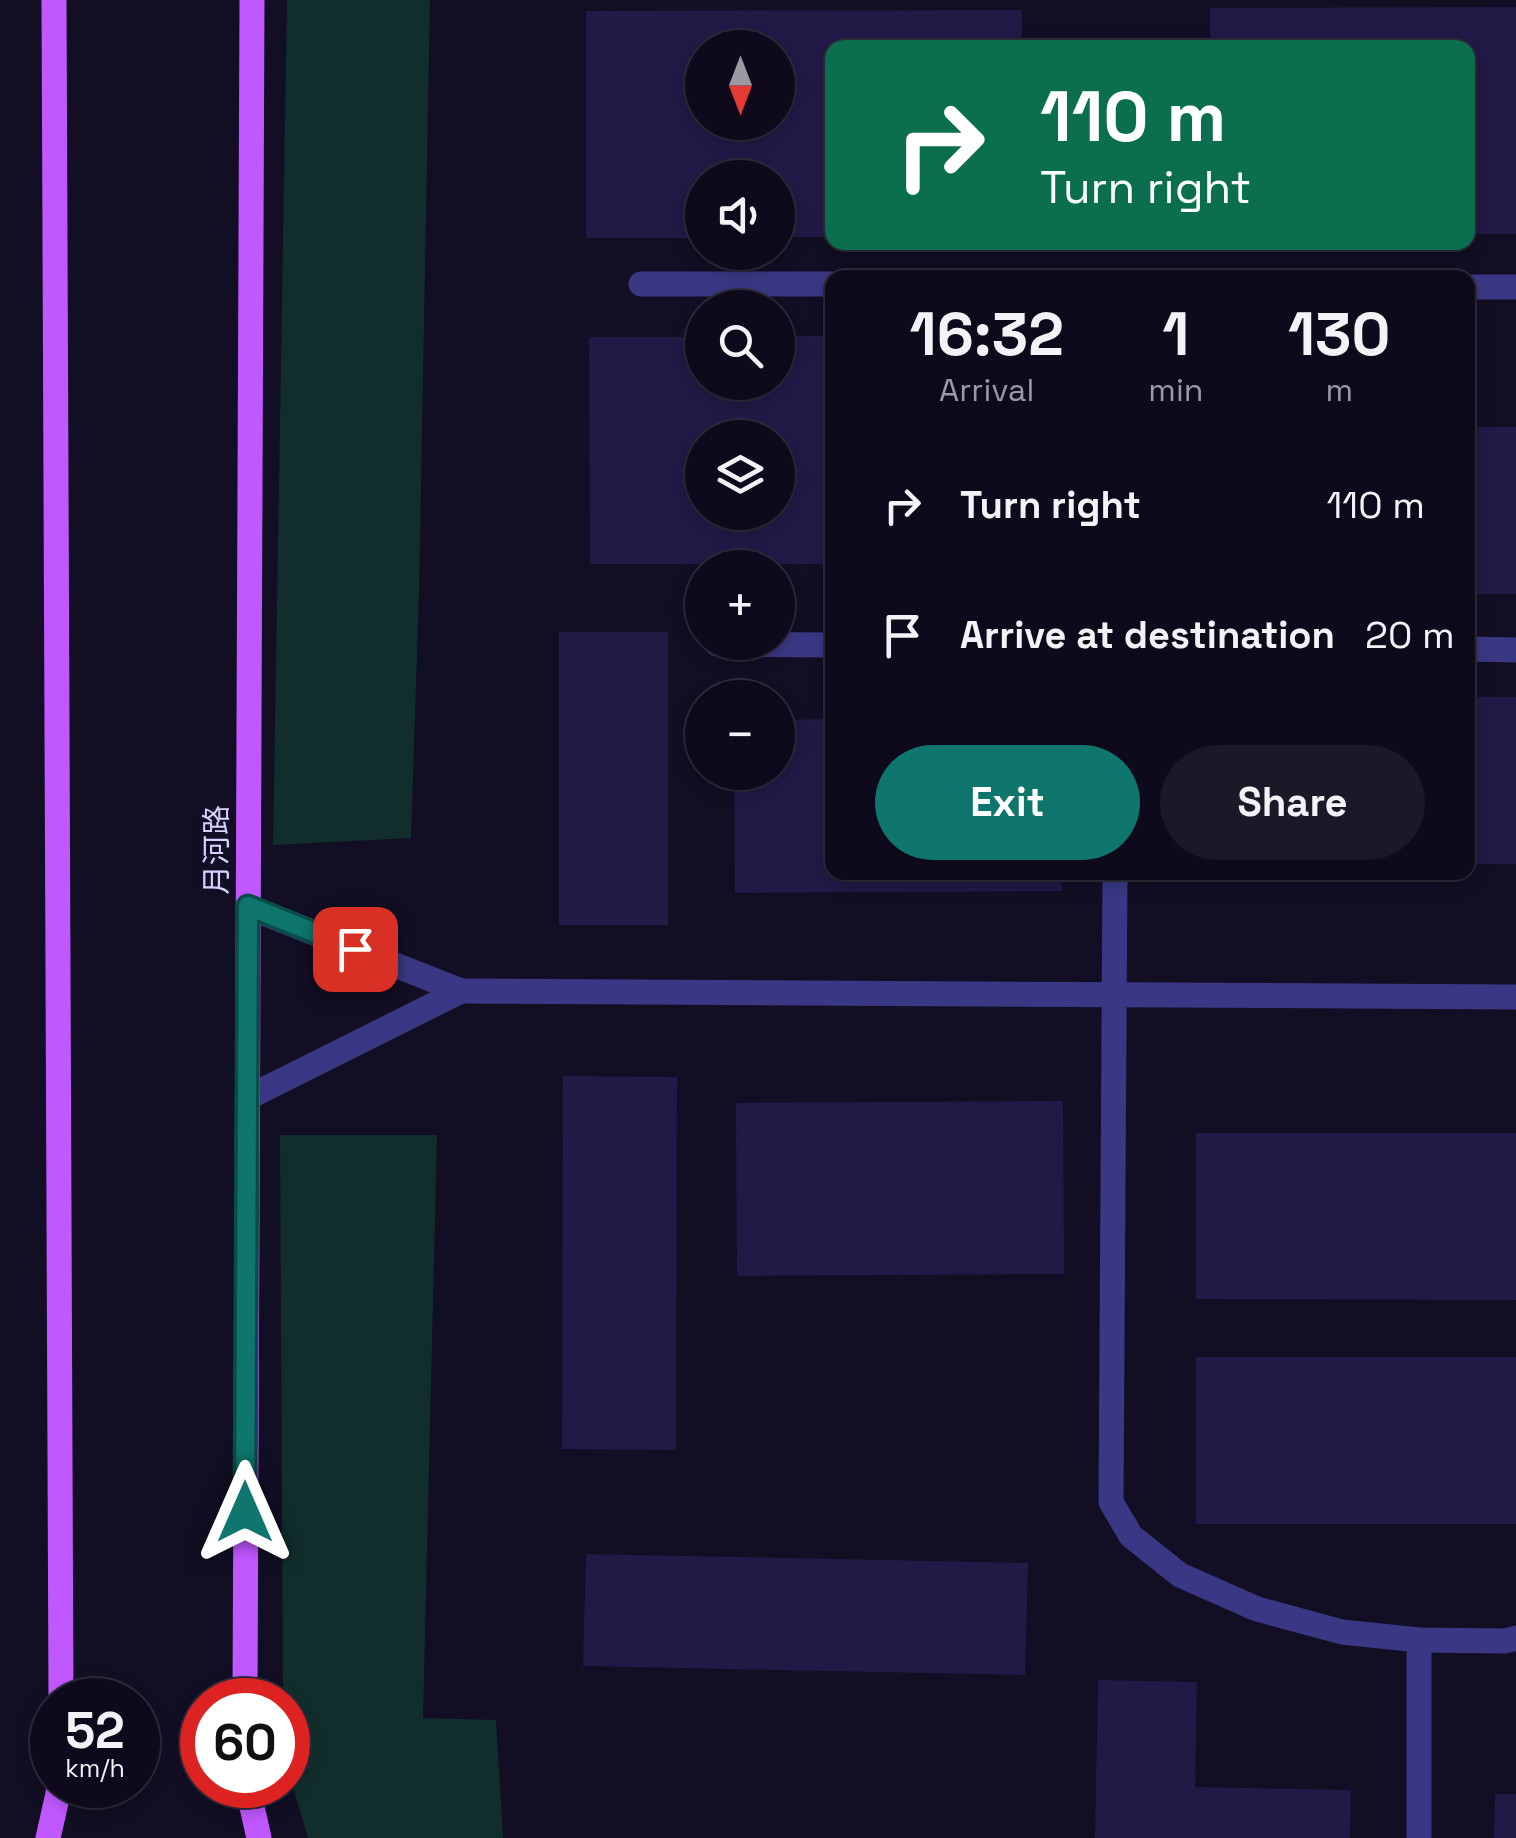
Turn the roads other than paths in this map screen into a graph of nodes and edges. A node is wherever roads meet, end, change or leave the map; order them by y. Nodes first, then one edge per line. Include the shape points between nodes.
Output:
1 (54, 0) edge
2 (252, 0) edge
3 (641, 284) dead end
4 (825, 284) edge
5 (1475, 287) edge
6 (1516, 287) edge
7 (795, 645) edge
8 (825, 645) edge
9 (1475, 649) edge
10 (1516, 650) edge
11 (1115, 880) edge
12 (248, 906) junction
13 (462, 991) junction
14 (1114, 995) junction
15 (1516, 997) edge
16 (247, 1098) junction
17 (1516, 1638) edge
18 (1419, 1640) junction
19 (61, 1678) edge
20 (244, 1678) edge
21 (55, 1808) edge
22 (252, 1808) edge
23 (48, 1838) edge
24 (259, 1838) edge
25 (1419, 1838) edge

1 - 19 main road
2 - 12 main road, 月河路
3 - 4 lane
5 - 6 lane
7 - 8 lane
9 - 10 lane
11 - 14 lane
12 - 13 lane
12 - 16 main road, 月河路
13 - 14 lane
13 - 16 lane
14 - 15 lane
14 - 18 lane via 1110,1502 1131,1536 1180,1576 1257,1609 1342,1632
16 - 20 main road, 月河路
17 - 18 lane
18 - 25 lane
21 - 23 main road
22 - 24 main road

